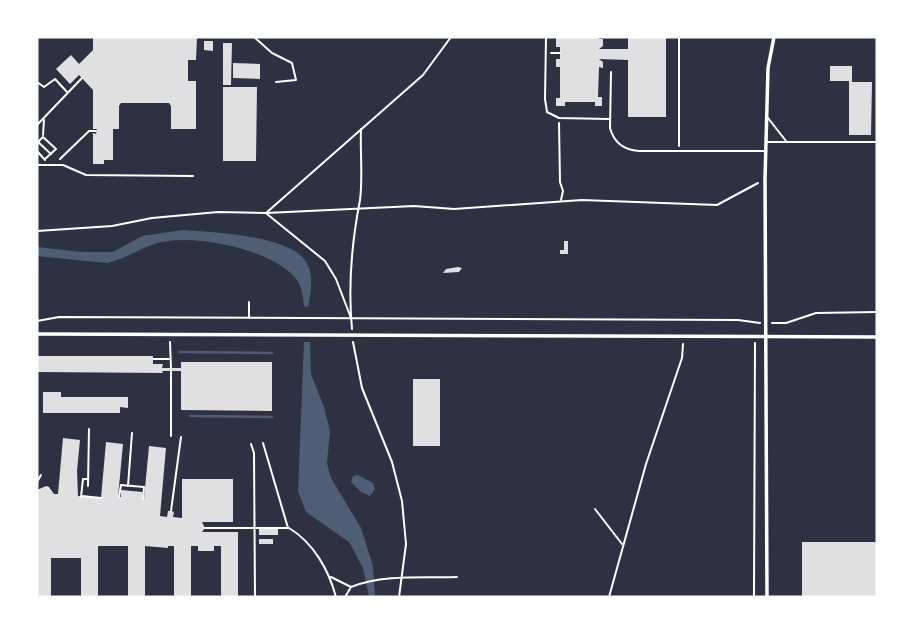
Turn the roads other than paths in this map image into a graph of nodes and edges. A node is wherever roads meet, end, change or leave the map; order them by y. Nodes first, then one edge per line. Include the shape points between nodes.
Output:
1 (546, 37) edge
2 (774, 37) edge
3 (611, 72) dead end
4 (766, 115) junction
5 (610, 119) junction
6 (765, 142) junction
7 (787, 142) junction
8 (877, 142) edge
9 (765, 151) junction
10 (37, 165) edge
11 (193, 176) dead end
12 (37, 334) edge
13 (877, 335) edge
14 (766, 336) junction
15 (767, 597) edge

1 - 5 lane via 546,107 550,114
2 - 4 street
3 - 5 lane
4 - 6 street
4 - 7 lane
5 - 9 lane via 613,137 626,149
6 - 7 lane
6 - 9 street
7 - 8 lane
9 - 14 street
10 - 11 lane via 63,165 86,175
12 - 14 street
13 - 14 street
14 - 15 street

